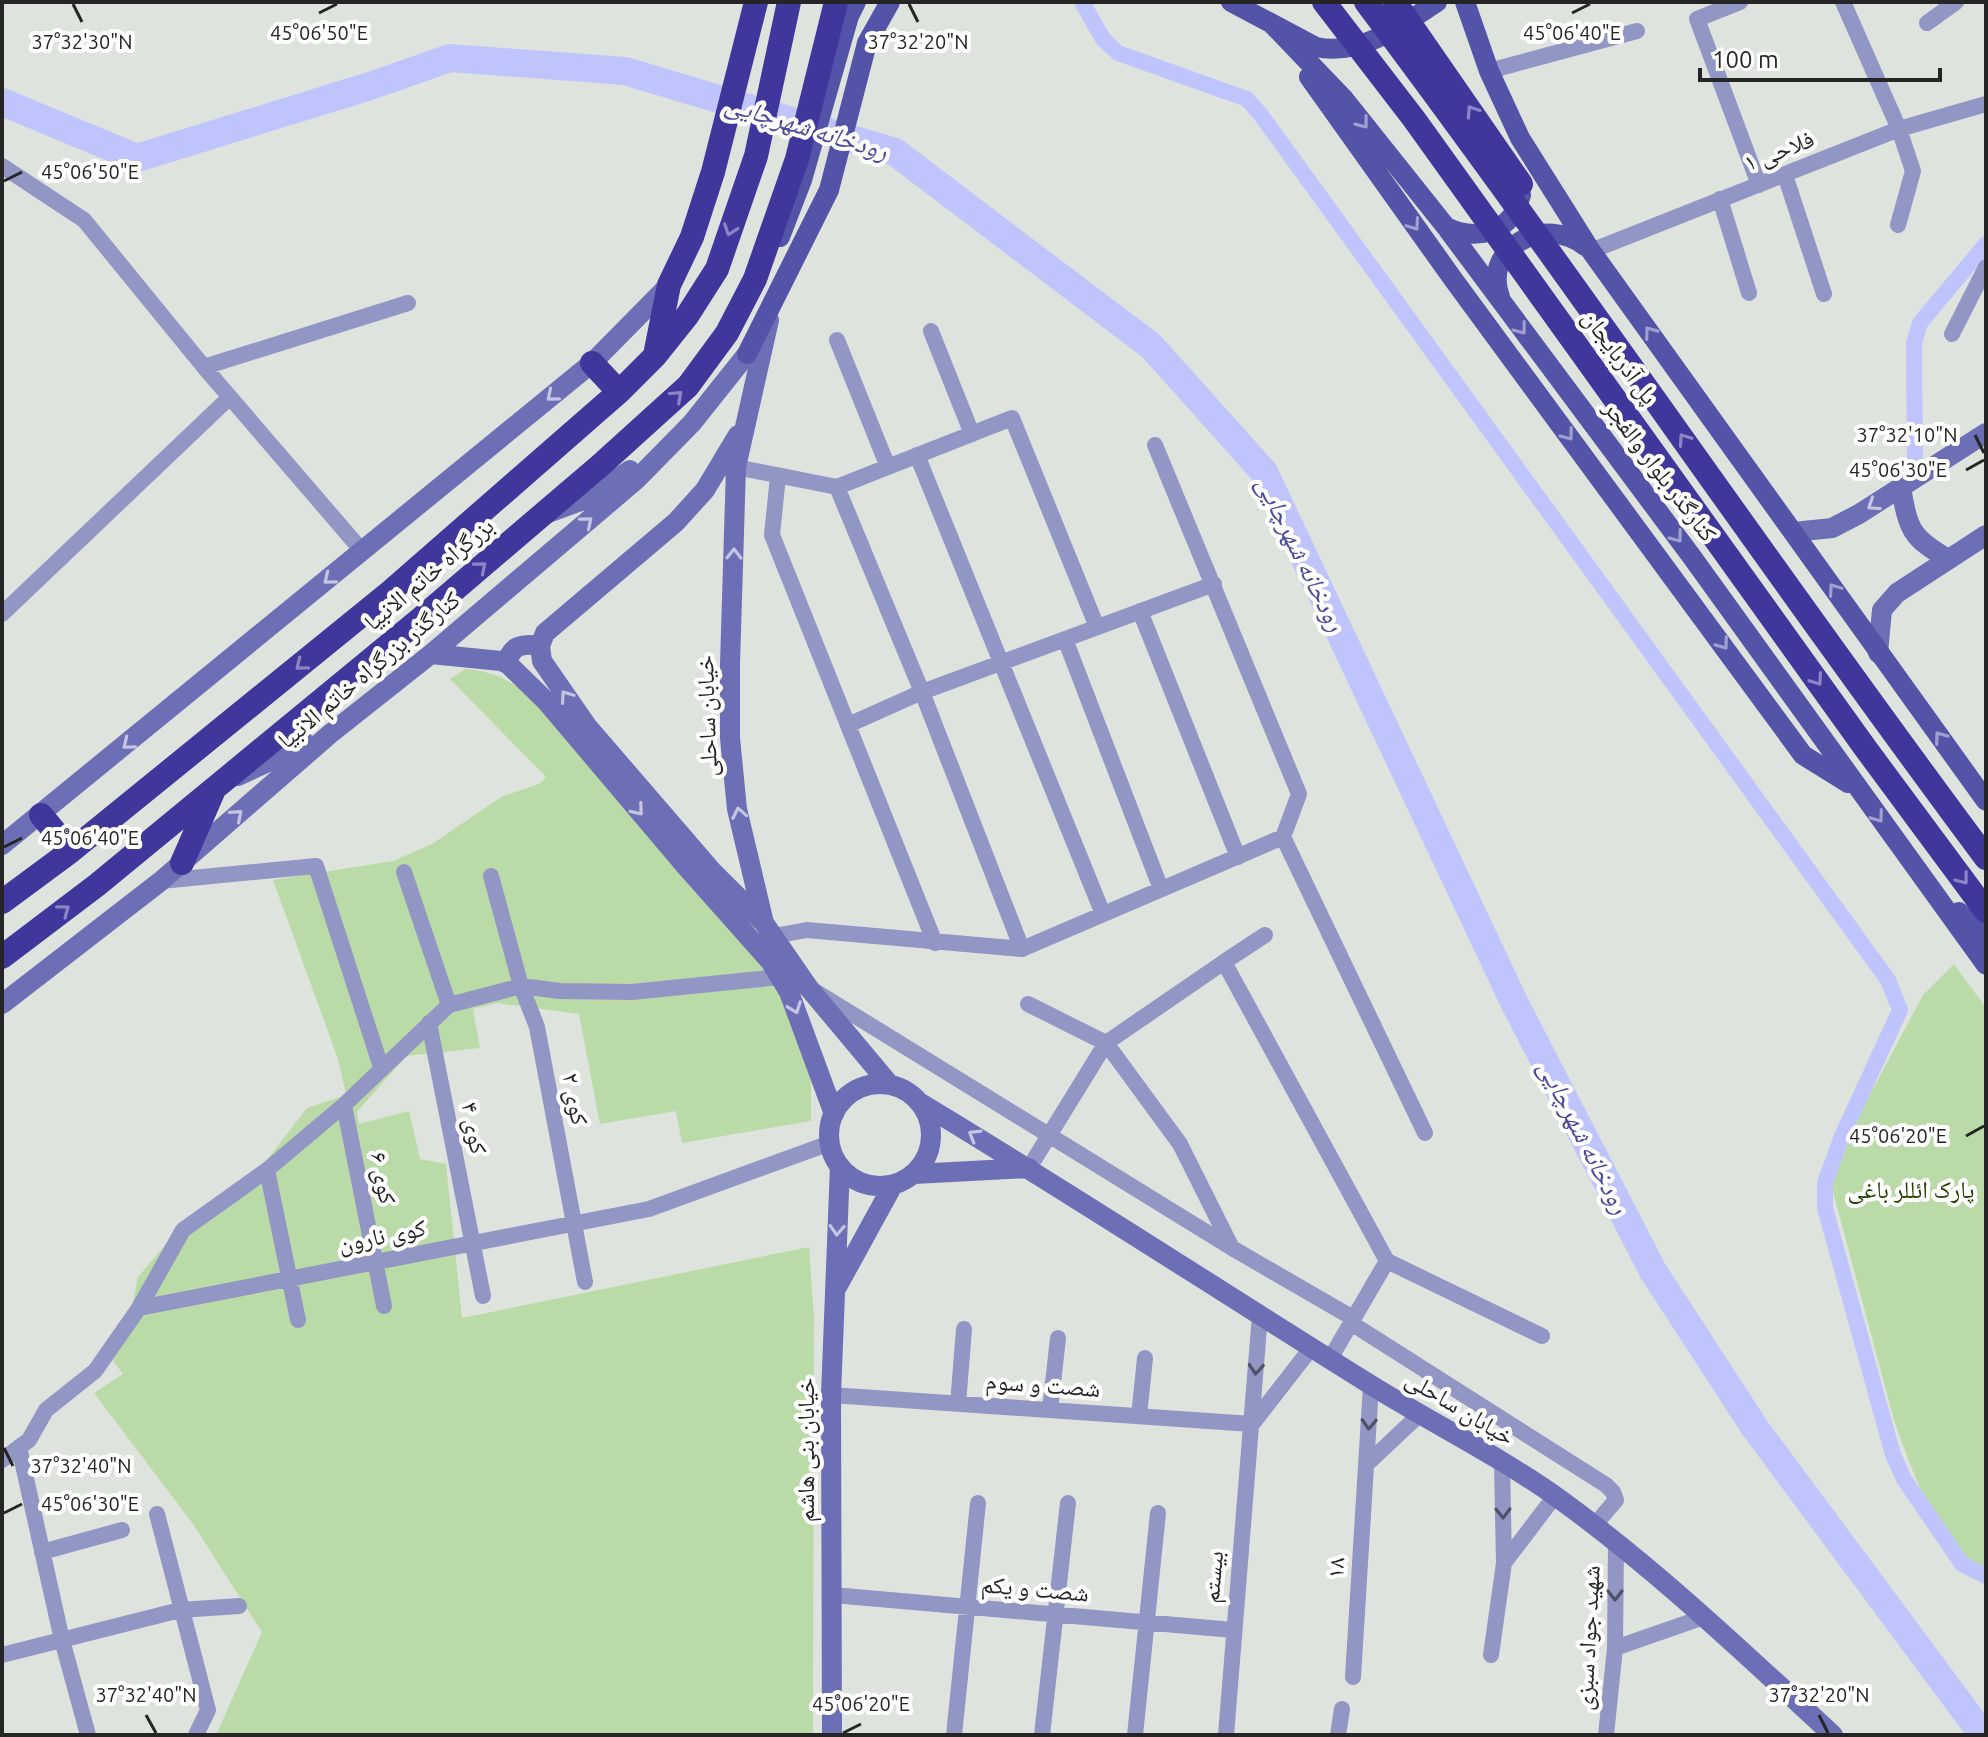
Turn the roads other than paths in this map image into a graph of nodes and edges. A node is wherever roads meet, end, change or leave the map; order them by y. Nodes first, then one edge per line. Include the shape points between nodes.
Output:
1 (890, 2) edge
2 (1231, 2) edge
3 (1324, 2) edge
4 (1366, 2) edge
5 (1395, 2) edge
6 (1437, 2) edge
7 (1465, 2) edge
8 (1740, 2) edge
9 (1843, 2) edge
10 (1956, 2) edge
11 (754, 8) edge
12 (786, 9) edge
13 (843, 14) edge
14 (1927, 23) dead end
15 (1272, 24) junction
16 (1637, 31) dead end
17 (870, 36) junction
18 (1489, 71) junction
19 (1986, 104) edge
20 (1899, 129) junction
21 (1520, 138) junction
22 (2, 166) edge
23 (800, 170) junction
24 (1785, 175) junction
25 (1759, 185) junction
26 (1720, 199) junction
27 (796, 201) junction
28 (1898, 225) dead end
29 (1446, 227) junction
30 (1591, 251) junction
31 (1986, 267) edge
32 (759, 268) junction
33 (669, 285) junction
34 (1749, 293) dead end
35 (1824, 294) dead end
36 (1585, 298) junction
37 (408, 303) dead end
38 (772, 303) junction
39 (1502, 305) junction
40 (931, 331) dead end
41 (1952, 334) dead end
42 (837, 340) dead end
43 (747, 354) joint
44 (655, 356) junction
45 (592, 363) junction
46 (204, 367) junction
47 (619, 392) junction
48 (230, 397) junction
49 (746, 422) junction
50 (692, 423) junction
51 (1986, 433) edge
52 (972, 434) junction
53 (1155, 445) dead end
54 (917, 455) junction
55 (736, 467) junction
56 (888, 467) junction
57 (778, 476) junction
58 (837, 487) junction
59 (1901, 487) junction
60 (541, 516) junction
61 (1794, 532) junction
62 (1986, 535) edge
63 (363, 552) junction
64 (1948, 559) junction
65 (1214, 584) junction
66 (1140, 611) junction
67 (2, 614) edge
68 (1097, 627) junction
69 (1065, 639) junction
70 (540, 646) junction
71 (1878, 653) junction
72 (431, 654) junction
73 (1000, 663) junction
74 (508, 664) junction
75 (922, 692) junction
76 (848, 725) junction
77 (330, 734) junction
78 (217, 786) junction
79 (1857, 788) junction
80 (1986, 801) edge
81 (41, 815) junction
82 (1283, 837) junction
83 (2, 845) edge
84 (746, 846) junction
85 (71, 851) junction
86 (1238, 857) junction
87 (1986, 858) edge
88 (182, 863) junction
89 (1914, 866) junction
90 (712, 871) junction
91 (404, 872) dead end
92 (491, 876) dead end
93 (161, 881) junction
94 (1161, 889) junction
95 (2, 902) edge
96 (1986, 911) edge
97 (1103, 914) junction
98 (769, 930) junction
99 (1265, 935) dead end
100 (1986, 938) edge
101 (935, 943) junction
102 (1022, 949) junction
103 (2, 957) edge
104 (1224, 962) junction
105 (1986, 965) edge
106 (37, 975) junction
107 (780, 977) junction
108 (521, 986) junction
109 (808, 987) junction
110 (2, 1004) edge
111 (1028, 1004) dead end
112 (449, 1005) junction
113 (2, 1014) edge
114 (429, 1023) junction
115 (1106, 1043) junction
116 (381, 1067) junction
117 (890, 1085) junction
118 (919, 1102) junction
119 (344, 1105) junction
120 (834, 1114) junction
121 (1425, 1133) dead end
122 (1048, 1137) junction
123 (830, 1143) junction
124 (840, 1166) junction
125 (1029, 1168) junction
126 (267, 1170) junction
127 (914, 1174) junction
128 (893, 1185) junction
129 (575, 1223) junction
130 (473, 1242) junction
131 (1232, 1248) junction
132 (375, 1261) junction
133 (1387, 1261) junction
134 (289, 1278) junction
135 (585, 1282) dead end
136 (833, 1294) junction
137 (483, 1296) dead end
138 (384, 1306) dead end
139 (139, 1308) junction
140 (1260, 1315) junction
141 (298, 1320) dead end
142 (1352, 1321) junction
143 (964, 1329) dead end
144 (1542, 1336) dead end
145 (1058, 1338) dead end
146 (1312, 1347) junction
147 (1145, 1358) dead end
148 (1330, 1359) junction
149 (1371, 1385) junction
150 (831, 1395) junction
151 (958, 1404) junction
152 (1050, 1410) junction
153 (1420, 1414) junction
154 (1139, 1416) junction
155 (1252, 1424) junction
156 (19, 1447) junction
157 (2, 1460) edge
158 (1368, 1463) junction
159 (1502, 1464) junction
160 (1555, 1496) junction
161 (978, 1503) dead end
162 (1068, 1503) dead end
163 (1158, 1513) dead end
164 (157, 1514) dead end
165 (1594, 1526) junction
166 (122, 1530) dead end
167 (1616, 1542) junction
168 (42, 1552) junction
169 (1504, 1563) junction
170 (833, 1595) junction
171 (239, 1606) dead end
172 (967, 1607) junction
173 (180, 1610) junction
174 (1056, 1615) junction
175 (1704, 1617) junction
176 (1146, 1623) junction
177 (1233, 1630) junction
178 (62, 1640) junction
179 (1615, 1648) junction
180 (2, 1655) edge
181 (1491, 1655) dead end
182 (1353, 1677) dead end
183 (1342, 1709) dead end
184 (88, 1735) edge
185 (196, 1735) edge
186 (832, 1735) edge
187 (954, 1735) edge
188 (1042, 1735) edge
189 (1135, 1735) edge
190 (1226, 1735) edge
191 (1338, 1735) edge
192 (1606, 1735) edge
193 (1833, 1735) edge

1 - 17 main road
2 - 15 main road
3 -> 96 highway, پل آذربایجان
4 - 36 highway, پل آذربایجان
36 -> 5 highway via 1528,195
6 - 15 main road via 1407,22 1343,49 1316,47
7 - 18 main road
8 - 25 street via 1697,19
9 - 20 street
10 - 14 street
11 - 33 highway via 713,172 692,237
12 -> 44 highway, بزرگراه خاتم الانبیا via 756,156 717,269
13 - 23 highway, بزرگراه خاتم الانبیا
15 -> 29 main road, کنارگذر بلوار والفجر via 1344,99
15 -> 79 main road via 1803,755
16 - 18 street
17 - 27 main road via 851,68 823,179 816,194
17 - 38 main road via 829,190
18 - 21 main road
19 - 20 street, فلاحی ۱
20 - 24 street, فلاحی ۱
20 - 28 street via 1913,171
21 - 29 main road via 1521,200 1510,218 1493,231 1472,236
21 - 30 main road
22 - 46 street via 84,220
23 - 27 main road
23 - 32 highway, بزرگراه خاتم الانبیا
24 - 25 street, فلاحی ۱
24 - 35 street
25 - 26 street, فلاحی ۱
26 - 30 street, فلاحی ۱
26 - 34 street
27 - 32 main road via 783,233
29 - 39 main road, کنارگذر بلوار والفجر
30 - 39 main road via 1562,233 1523,239 1497,267
61 -> 30 main road
31 - 41 street
60 -> 32 highway, بزرگراه خاتم الانبیا via 688,386 727,333
33 - 44 highway
33 - 45 street
87 -> 36 highway, پل آذربایجان
37 - 46 street
38 - 43 main road
38 - 49 street, خیابان ساحلی
39 -> 79 main road, کنارگذر بلوار والفجر
40 - 52 street
42 - 56 street
43 - 50 street, کنارگذر بزرگراه خاتم الانبیا
44 - 47 highway, بزرگراه خاتم الانبیا
45 - 47 highway
45 -> 63 street
46 - 48 street
47 -> 85 highway, بزرگراه خاتم الانبیا via 390,592
48 - 63 street
48 - 67 street
49 - 55 street, خیابان ساحلی
49 - 70 street via 705,490 676,522 545,633
50 - 60 street via 589,498
72 -> 50 street, کنارگذر بزرگراه خاتم الانبیا via 636,480
51 - 59 street
52 - 54 street
52 - 68 street via 1012,418
53 - 65 street
54 - 56 street
54 - 73 street
55 - 57 street
84 -> 55 street, خیابان ساحلی via 730,738
56 - 58 street
57 - 58 street
57 - 76 street via 772,535
58 - 75 street
59 -> 61 street via 1832,528
59 - 64 street via 1906,516 1921,543
78 -> 60 highway, بزرگراه خاتم الانبیا
71 -> 61 main road
62 - 64 street
63 -> 81 street
64 - 71 street via 1897,593 1882,610
65 - 66 street
65 - 82 street via 1299,794
66 - 68 street
66 - 86 street
68 - 69 street
69 - 73 street
69 - 94 street
70 - 74 street via 519,645
90 -> 70 street via 587,726 542,661
80 -> 71 main road
72 - 74 street
72 - 77 street, کنارگذر بزرگراه خاتم الانبیا
73 - 75 street
73 - 97 street
74 -> 107 street via 546,701
75 - 76 street
75 - 102 street
76 - 101 street
77 - 78 street
88 -> 77 street, کنارگذر بزرگراه خاتم الانبیا
78 - 88 highway
103 -> 78 highway, بزرگراه خاتم الانبیا
79 -> 89 main road, کنارگذر بلوار والفجر
81 - 83 street
81 - 85 highway
82 - 86 street
82 - 121 street
84 - 90 street via 726,871
84 - 98 street, خیابان ساحلی
85 - 95 highway, بزرگراه خاتم الانبیا
86 - 94 street
88 - 93 street, کنارگذر بزرگراه خاتم الانبیا
89 - 100 main road
89 - 105 main road, کنارگذر بلوار والفجر
90 - 98 street
91 - 112 street
92 - 108 street, کوی ۲
93 - 106 street, کنارگذر بزرگراه خاتم الانبیا
93 - 116 street via 316,866
94 - 97 street
97 - 102 street
98 - 101 street
98 - 109 street, خیابان ساحلی
99 - 104 street
101 - 102 street
104 - 115 street
104 - 133 street
106 - 110 street, کنارگذر بزرگراه خاتم الانبیا
106 - 113 street
107 - 108 street via 632,992
107 -> 120 street
108 - 112 street
108 - 129 street, کوی ۲ via 537,1027
109 - 117 street, خیابان ساحلی
109 - 122 street
111 - 115 street
112 - 114 street
114 - 116 street
114 - 130 street, کوی ۴
115 - 122 street
115 - 131 street via 1180,1144
116 - 119 street
117 - 118 street
117 - 120 street via 851,1093
125 -> 118 street, خیابان ساحلی
118 - 127 street via 931,1139
119 - 126 street
119 - 132 street, کوی ۶
120 - 123 street
122 - 125 street
122 - 131 street
123 - 124 street
123 - 129 street, کوی نارون via 649,1209
124 - 128 street via 864,1183
124 -> 136 street, خیابان بنی هاشم
125 - 127 street
125 - 140 street, خیابان ساحلی
126 - 134 street
126 - 139 street via 183,1230
127 - 128 street
128 - 136 street
129 - 130 street, کوی نارون
129 - 135 street, کوی ۲
130 - 132 street, کوی نارون
130 - 137 street, کوی ۴
131 - 142 street
132 - 134 street, کوی نارون
132 - 138 street, کوی ۶
133 - 142 street
133 - 144 street
134 - 139 street, کوی نارون
134 - 141 street
136 - 150 street, خیابان بنی هاشم
139 - 156 street via 95,1371 46,1410
140 - 146 street, خیابان ساحلی
140 -> 155 street, بیستم
142 - 148 street
142 - 165 street via 1606,1485 1616,1500
143 - 151 street
145 - 152 street
146 - 148 street, خیابان ساحلی
146 - 155 street
147 - 154 street
148 - 149 street, خیابان ساحلی
149 - 153 street, خیابان ساحلی
149 -> 158 street, ۱۸
150 - 151 street, شصت و سوم
150 - 170 street, خیابان بنی هاشم
151 - 152 street, شصت و سوم
152 - 154 street, شصت و سوم
153 - 158 street
153 - 159 street, خیابان ساحلی
154 - 155 street, شصت و سوم
155 - 177 street, بیستم
156 - 157 street
156 - 168 street
158 - 182 street, ۱۸
159 - 160 street, خیابان ساحلی
159 -> 169 street
160 - 165 street, خیابان ساحلی
160 - 169 street
161 - 172 street
162 - 174 street
163 - 176 street
164 - 173 street
165 - 167 street, خیابان ساحلی
166 - 168 street
167 - 175 street, خیابان ساحلی
167 -> 179 street, شهید جواد سبزی
168 - 178 street
169 - 181 street
170 - 172 street, شصت و یکم
170 - 186 street, خیابان بنی هاشم
171 - 173 street
172 - 174 street, شصت و یکم
172 - 187 street
173 - 178 street
173 - 185 street via 208,1710
174 - 176 street, شصت و یکم
174 - 188 street
175 - 179 street
175 - 193 street, خیابان ساحلی
176 - 177 street, شصت و یکم
176 - 189 street
177 - 190 street, بیستم
178 - 180 street
178 - 184 street
179 - 192 street, شهید جواد سبزی
183 - 191 street

